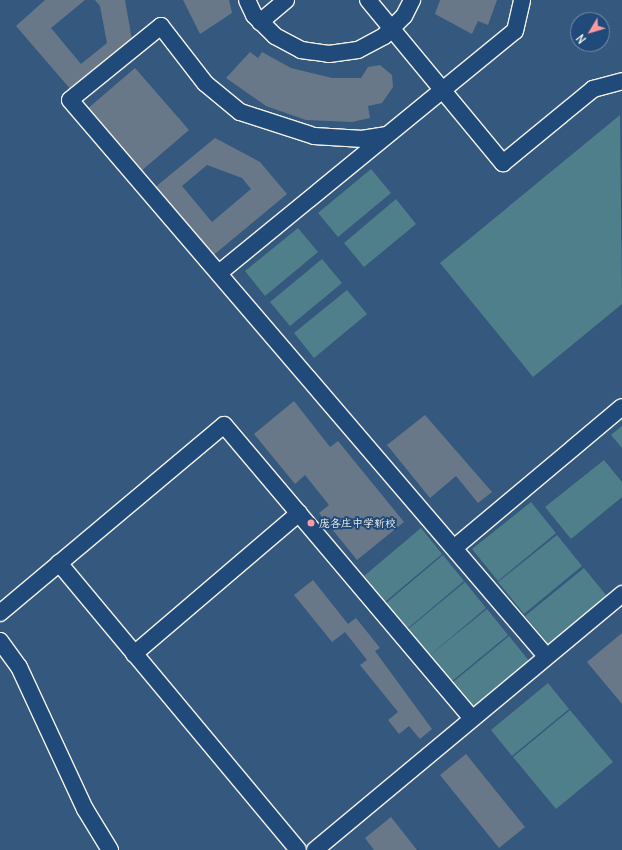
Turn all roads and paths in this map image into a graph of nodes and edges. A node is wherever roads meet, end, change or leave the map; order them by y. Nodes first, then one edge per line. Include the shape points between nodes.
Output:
1 (247, 0) edge
2 (286, 0) edge
3 (368, 0) edge
4 (412, 0) edge
5 (522, 0) edge
6 (260, 22) junction
7 (391, 29) junction
8 (622, 81) edge
9 (443, 90) junction
10 (387, 135) junction
11 (218, 273) junction
12 (622, 407) edge
13 (299, 513) junction
14 (454, 548) junction
15 (59, 564) junction
16 (622, 594) edge
17 (0, 613) edge
18 (0, 641) edge
19 (134, 654) junction
20 (546, 656) junction
21 (471, 717) junction
22 (110, 850) edge
23 (298, 850) edge
24 (316, 850) edge

1 - 6 street
2 - 6 street
3 - 7 street
4 - 7 street via 404,16
5 - 9 street via 515,31
6 - 7 street via 275,36 301,50 329,54 358,50
7 - 9 street
8 - 9 street via 593,89 503,163
9 - 10 street
10 - 11 street
10 - 11 street via 363,139 314,136 240,112 205,83 160,26 70,100
11 - 14 street
12 - 14 street
13 - 15 street via 224,425
13 - 19 street
13 - 21 street
14 - 20 street
15 - 17 street
15 - 19 street
16 - 20 street
18 - 22 street via 19,667 85,809
19 - 23 street
20 - 21 street
21 - 24 street

